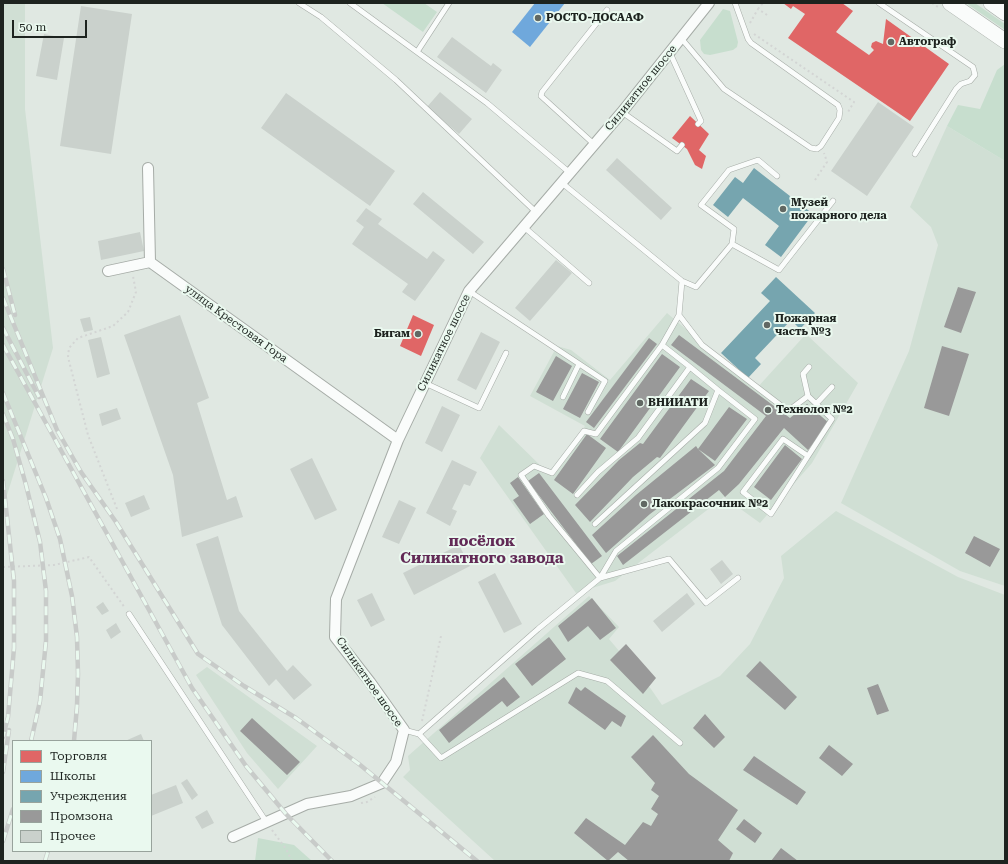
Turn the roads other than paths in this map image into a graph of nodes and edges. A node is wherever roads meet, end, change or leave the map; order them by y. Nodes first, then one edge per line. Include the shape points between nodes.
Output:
1 (300, 3) edge
2 (350, 3) edge
3 (449, 3) edge
4 (709, 3) edge
5 (735, 3) edge
6 (879, 3) edge
7 (950, 3) edge
8 (991, 3) edge
9 (607, 10) dead end
10 (1005, 13) edge
11 (681, 38) junction
12 (1005, 41) edge
13 (417, 52) junction
14 (670, 52) junction
15 (622, 112) junction
16 (698, 124) dead end
17 (595, 145) junction
18 (682, 145) dead end
19 (915, 154) dead end
20 (148, 168) dead end
21 (570, 173) junction
22 (777, 176) dead end
23 (562, 183) junction
24 (833, 201) dead end
25 (537, 213) junction
26 (524, 226) junction
27 (732, 244) junction
28 (150, 262) junction
29 (108, 271) dead end
30 (682, 281) junction
31 (589, 284) dead end
32 (469, 291) junction
33 (679, 315) junction
34 (662, 345) junction
35 (506, 353) dead end
36 (579, 364) junction
37 (690, 367) junction
38 (809, 367) dead end
39 (425, 383) junction
40 (832, 387) dead end
41 (718, 390) junction
42 (808, 396) junction
43 (563, 397) dead end
44 (816, 404) junction
45 (588, 412) dead end
46 (398, 440) junction
47 (808, 456) junction
48 (577, 496) dead end
49 (595, 524) dead end
50 (600, 578) junction
51 (738, 578) dead end
52 (129, 614) road end
53 (404, 730) junction
54 (419, 734) junction
55 (680, 743) dead end
56 (267, 823) junction
57 (233, 838) dead end

1 - 25 lane via 321,17 396,80
2 - 13 lane
3 - 13 lane
4 - 11 street, Силикатное шоссе
5 - 11 lane via 751,44 838,105 839,118 817,149 724,89
6 - 19 lane via 973,67 975,75 956,89
7 - 12 main road
8 - 10 main road
9 - 17 lane via 541,96
11 - 14 street, Силикатное шоссе
13 - 21 lane via 487,103
14 - 15 street, Силикатное шоссе
14 - 16 lane via 701,121
15 - 17 street, Силикатное шоссе
15 - 18 lane via 677,151
17 - 21 street, Силикатное шоссе
20 - 28 street
21 - 23 street, Силикатное шоссе
22 - 27 lane via 758,160 729,170 701,205 734,229
23 - 25 street, Силикатное шоссе
23 - 30 lane
24 - 27 lane via 779,270
25 - 26 street, Силикатное шоссе
26 - 31 lane
26 - 32 street, Силикатное шоссе
27 - 30 lane via 696,287
28 - 29 street
28 - 46 street, улица Крестовая Гора
30 - 33 lane
32 - 36 lane
32 - 39 street, Силикатное шоссе
33 - 34 lane
33 - 42 lane via 702,346 788,411
34 - 37 lane
34 - 50 lane via 596,434 584,431 552,473 534,466 521,475 549,516
35 - 39 lane via 479,408
36 - 43 lane
36 - 45 lane via 606,381
37 - 41 lane
37 - 48 lane via 638,438 598,472
38 - 42 lane via 803,374
39 - 46 street, Силикатное шоссе
40 - 44 lane
41 - 49 lane via 705,423
41 - 50 lane via 755,418 718,468 616,551
42 - 44 lane
44 - 47 lane via 832,419
46 - 53 street, Силикатное шоссе via 336,599 335,637
47 - 47 lane via 783,439 743,492 771,514
50 - 51 lane via 669,558 706,603
50 - 54 lane
52 - 56 lane
53 - 54 lane
53 - 56 street via 396,762 382,783 352,796 307,804
54 - 55 lane via 441,758 578,673 607,681
56 - 57 street

